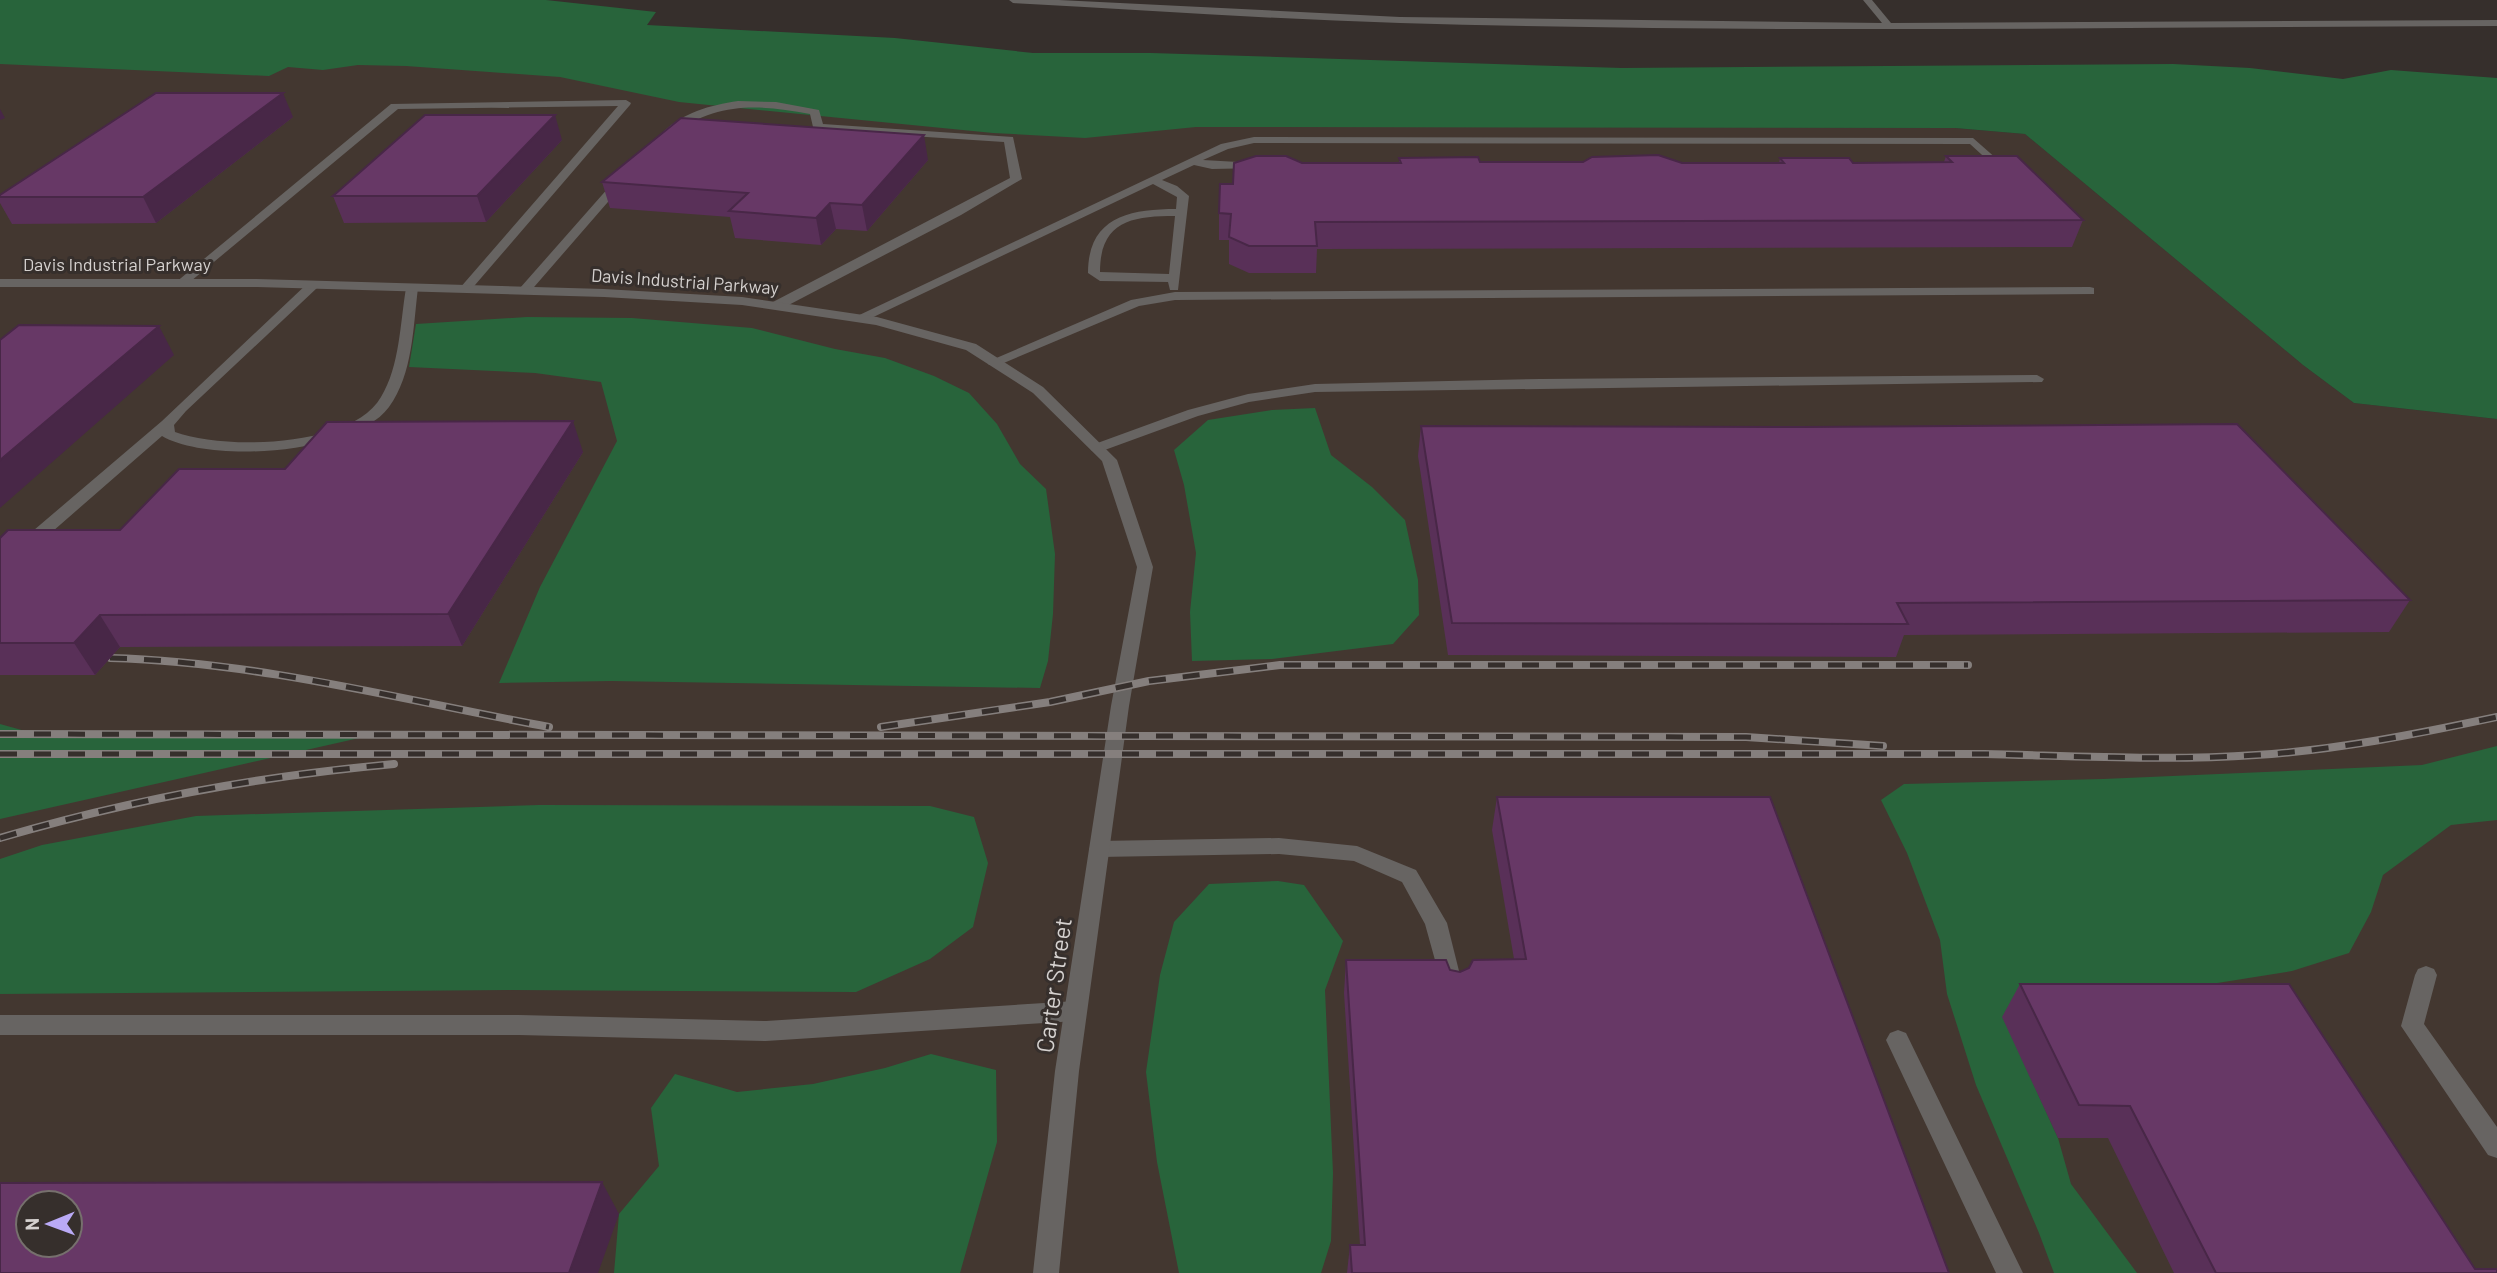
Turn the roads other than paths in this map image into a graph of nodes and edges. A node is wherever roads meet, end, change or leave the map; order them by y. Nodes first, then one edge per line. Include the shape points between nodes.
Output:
1 (1013, 0) edge
2 (1867, 0) edge
3 (2497, 23) edge
4 (1888, 24) junction
5 (658, 141) edge
6 (1193, 161) junction
7 (1268, 166) edge
8 (1987, 167) edge
9 (631, 169) edge
10 (1153, 180) junction
11 (1182, 214) junction
12 (1174, 278) junction
13 (0, 283) edge
14 (181, 284) junction
15 (313, 285) junction
16 (412, 288) junction
17 (465, 289) junction
18 (524, 291) junction
19 (2090, 291) dead end
20 (1175, 296) junction
21 (776, 306) junction
22 (860, 318) junction
23 (994, 362) junction
24 (2037, 379) dead end
25 (167, 425) junction
26 (1097, 448) junction
27 (0, 568) edge
28 (1120, 706) joint
29 (1100, 849) junction
30 (2426, 975) dead end
31 (1454, 993) edge
32 (1076, 1011) junction
33 (0, 1026) edge
34 (1898, 1040) dead end
35 (2497, 1147) edge
36 (1046, 1273) edge
37 (2010, 1273) edge

1 - 4 street via 1399,20
2 - 4 street
3 - 4 street
5 - 21 street via 686,117 718,107 769,102 816,112 818,127 1009,139 1016,178 962,211
6 - 7 street via 1213,166
6 - 8 street via 1225,146 1254,140 1973,141 2001,167
6 - 10 street
9 - 18 street
10 - 11 street via 1183,196
10 - 22 street
11 - 12 street
11 - 12 street via 1159,213 1125,221 1102,234 1096,250 1094,273 1100,277
12 - 20 street
13 - 14 street, Davis Industrial Parkway
14 - 15 street, Davis Industrial Parkway
14 - 17 street via 395,106 626,103
15 - 16 street, Davis Industrial Parkway
15 - 25 street
16 - 17 street, Davis Industrial Parkway
16 - 25 street via 393,388 384,406 352,430 310,441 206,447 180,441 168,434
17 - 18 street, Davis Industrial Parkway
18 - 21 street, Davis Industrial Parkway via 742,300
19 - 20 street
20 - 23 street via 1136,303
21 - 22 street, Davis Industrial Parkway
22 - 23 street, Davis Industrial Parkway via 971,347
23 - 26 street, Davis Industrial Parkway via 1038,390
24 - 26 street via 1315,388 1193,413
25 - 27 street
26 - 28 street, Davis Industrial Parkway via 1109,460 1145,567
28 - 29 street, Carter Street
29 - 31 street via 1279,846 1357,854 1409,876 1436,923
29 - 32 street, Carter Street
30 - 35 street via 2412,1026
32 - 33 street via 766,1031
32 - 36 street, Carter Street
34 - 37 street

